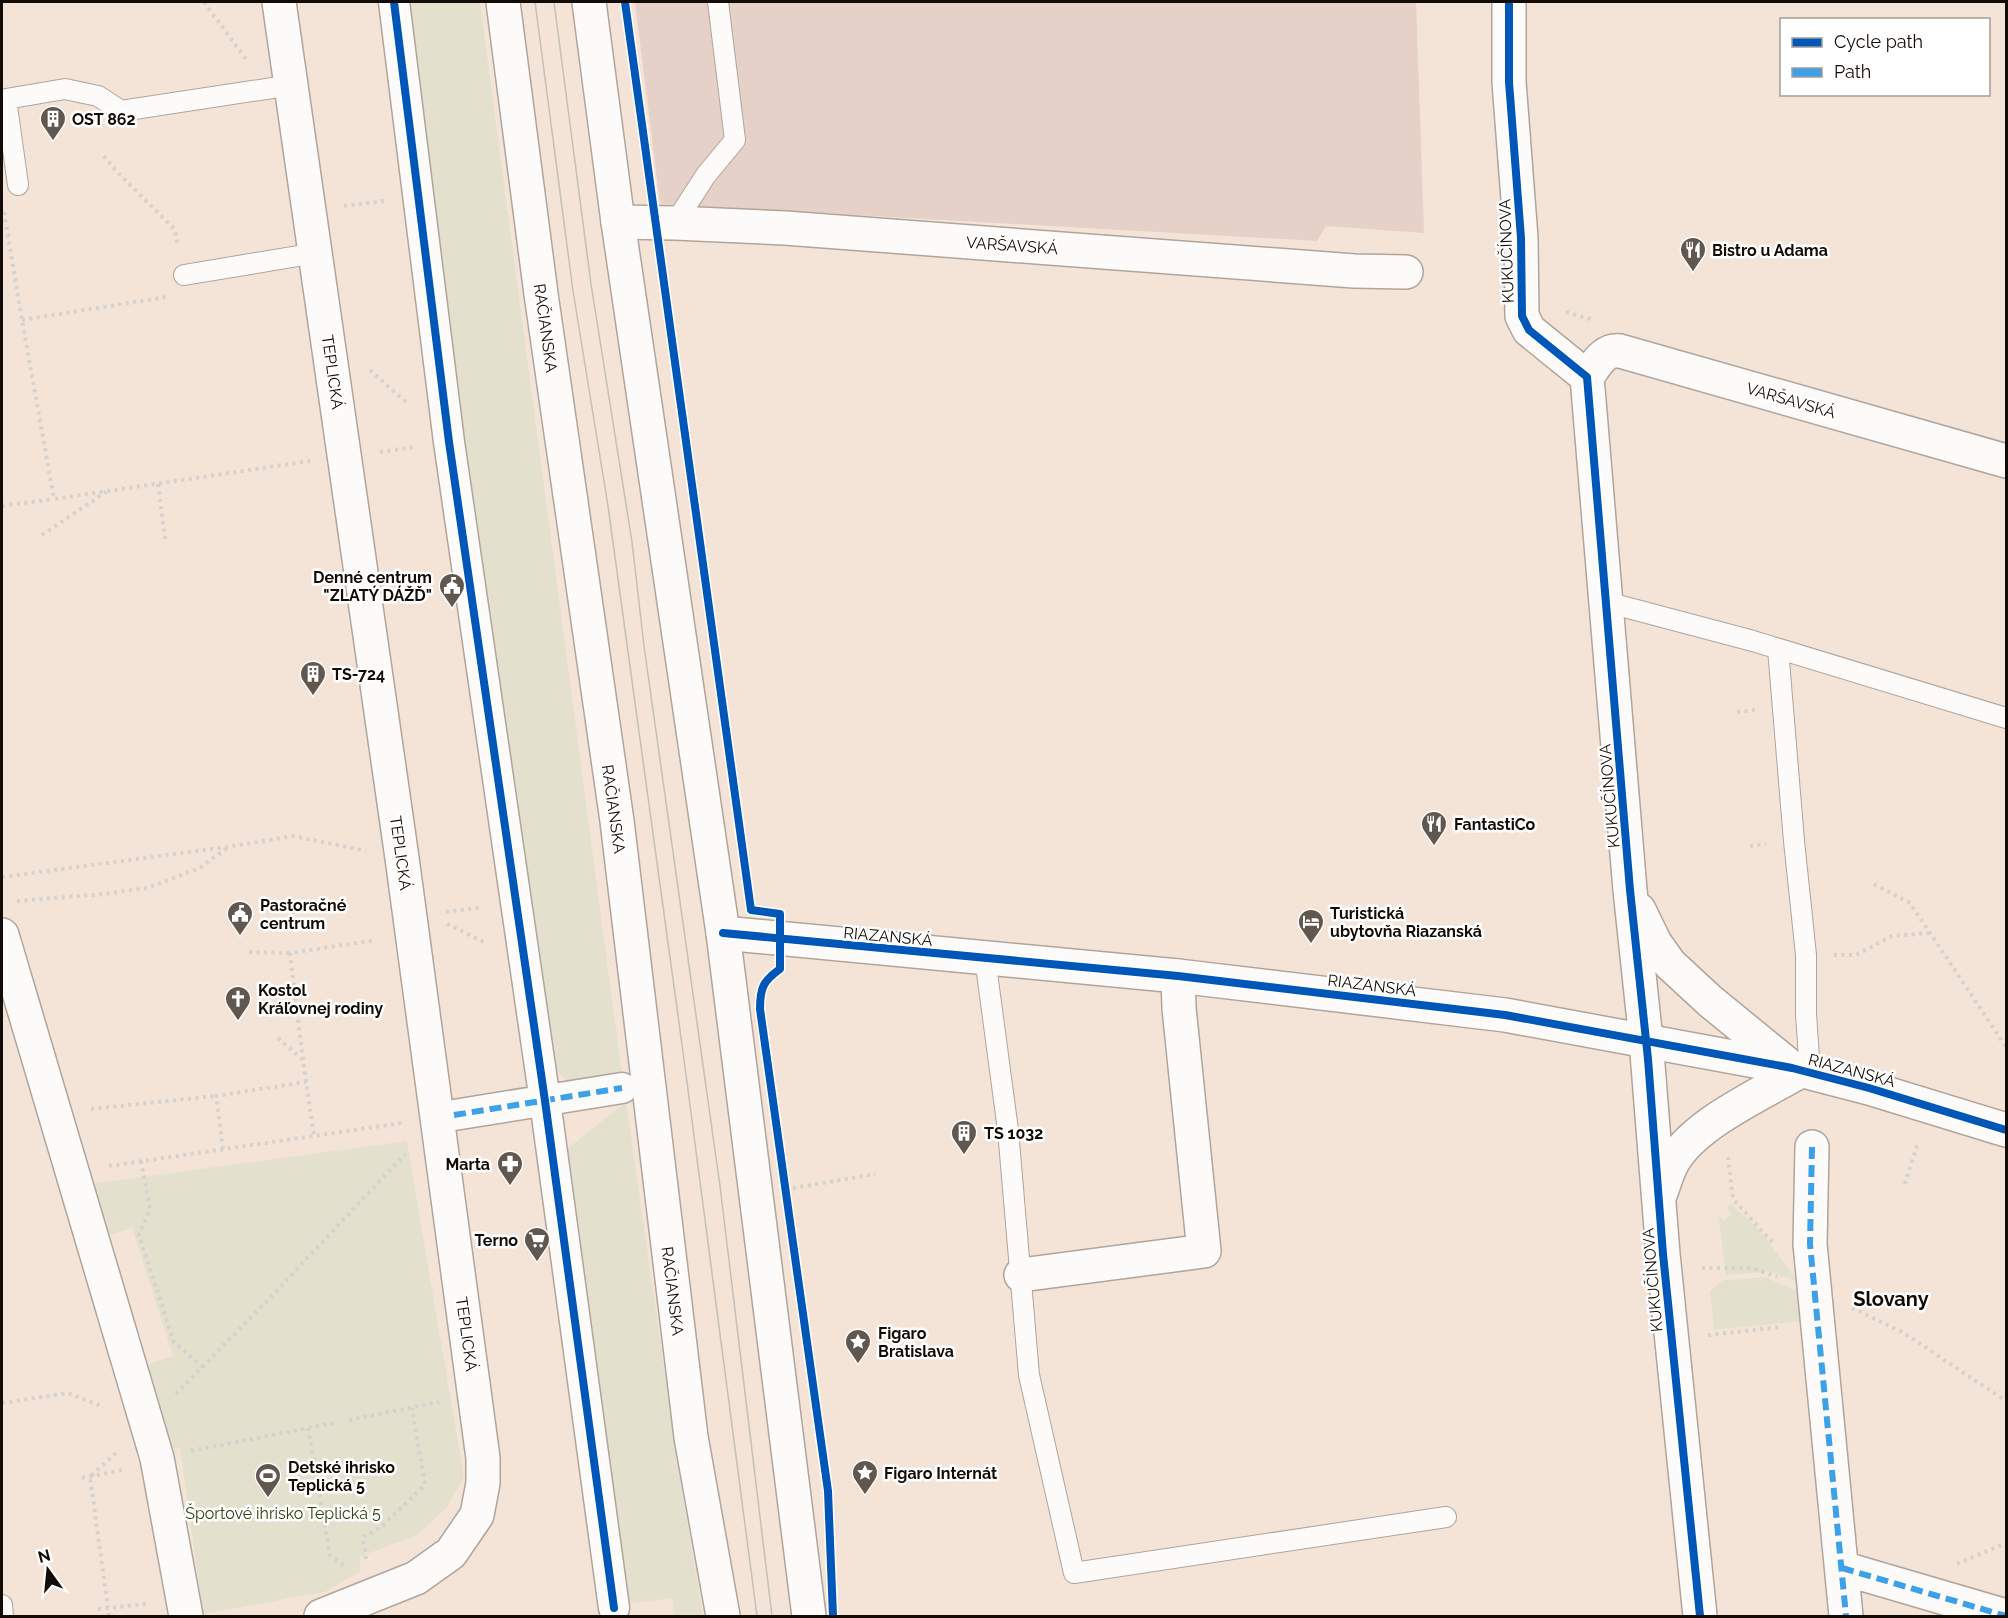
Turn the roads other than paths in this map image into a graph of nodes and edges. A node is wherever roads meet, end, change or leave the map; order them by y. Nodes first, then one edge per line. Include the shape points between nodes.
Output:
1 (279, 2) edge
2 (394, 2) edge
3 (503, 2) edge
4 (589, 2) edge
5 (718, 2) edge
6 (1509, 2) edge
7 (279, 87) junction
8 (18, 185) dead end
9 (618, 222) junction
10 (675, 223) junction
11 (316, 253) junction
12 (1406, 272) dead end
13 (184, 275) road end
14 (1587, 377) junction
15 (2007, 461) edge
16 (1606, 602) junction
17 (1778, 649) junction
18 (2007, 718) edge
19 (1630, 890) junction
20 (723, 933) junction
21 (2, 935) edge
22 (985, 958) junction
23 (1178, 976) junction
24 (1646, 1040) junction
25 (1801, 1070) junction
26 (622, 1088) dead end
27 (545, 1101) junction
28 (454, 1115) dead end
29 (2007, 1130) edge
30 (1812, 1148) dead end
31 (1658, 1200) junction
32 (1021, 1275) junction
33 (1446, 1517) dead end
34 (1842, 1568) junction
35 (2, 1605) edge
36 (184, 1608) edge
37 (614, 1608) dead end
38 (3, 1617) edge
39 (321, 1617) edge
40 (723, 1617) edge
41 (809, 1617) edge
42 (1700, 1617) edge
43 (1846, 1617) edge
44 (2006, 1617) edge

1 - 7 street, TEPLICKÁ
2 - 27 street via 449,442
3 - 40 street, RAČIANSKA via 617,821 691,1437
4 - 9 street
5 - 10 lane via 735,140
6 - 14 street, KUKUČÍNOVA via 1509,82 1521,238 1522,316 1529,330
7 - 8 lane via 121,111 98,96 65,89 6,99
7 - 11 street, TEPLICKÁ
9 - 10 street, VARŠAVSKÁ
9 - 20 street
10 - 12 street, VARŠAVSKÁ
11 - 13 lane
11 - 39 street, TEPLICKÁ via 402,858 416,922 483,1458 477,1515 451,1552 416,1578
14 - 15 street, VARŠAVSKÁ via 1603,356 1620,351
14 - 16 street, KUKUČÍNOVA
16 - 17 lane
16 - 19 street, KUKUČÍNOVA
17 - 18 lane
17 - 25 lane via 1806,955
19 - 24 street, KUKUČÍNOVA
19 - 25 street, RIAZANSKÁ via 1670,964
20 - 22 street, RIAZANSKÁ
20 - 41 street
21 - 36 street via 158,1464
22 - 23 street, RIAZANSKÁ
22 - 32 lane via 1008,1130
23 - 24 street, RIAZANSKÁ via 1505,1015
23 - 32 street via 1204,1251
24 - 25 street, RIAZANSKÁ
24 - 31 street, KUKUČÍNOVA
25 - 29 street, RIAZANSKÁ
25 - 31 street, KUKUČÍNOVA via 1699,1133 1676,1157
26 - 27 street
27 - 28 street
27 - 37 street
30 - 34 street via 1810,1244
31 - 42 street, KUKUČÍNOVA
32 - 33 lane via 1029,1375 1074,1573
34 - 43 street
34 - 44 street
35 - 38 lane

